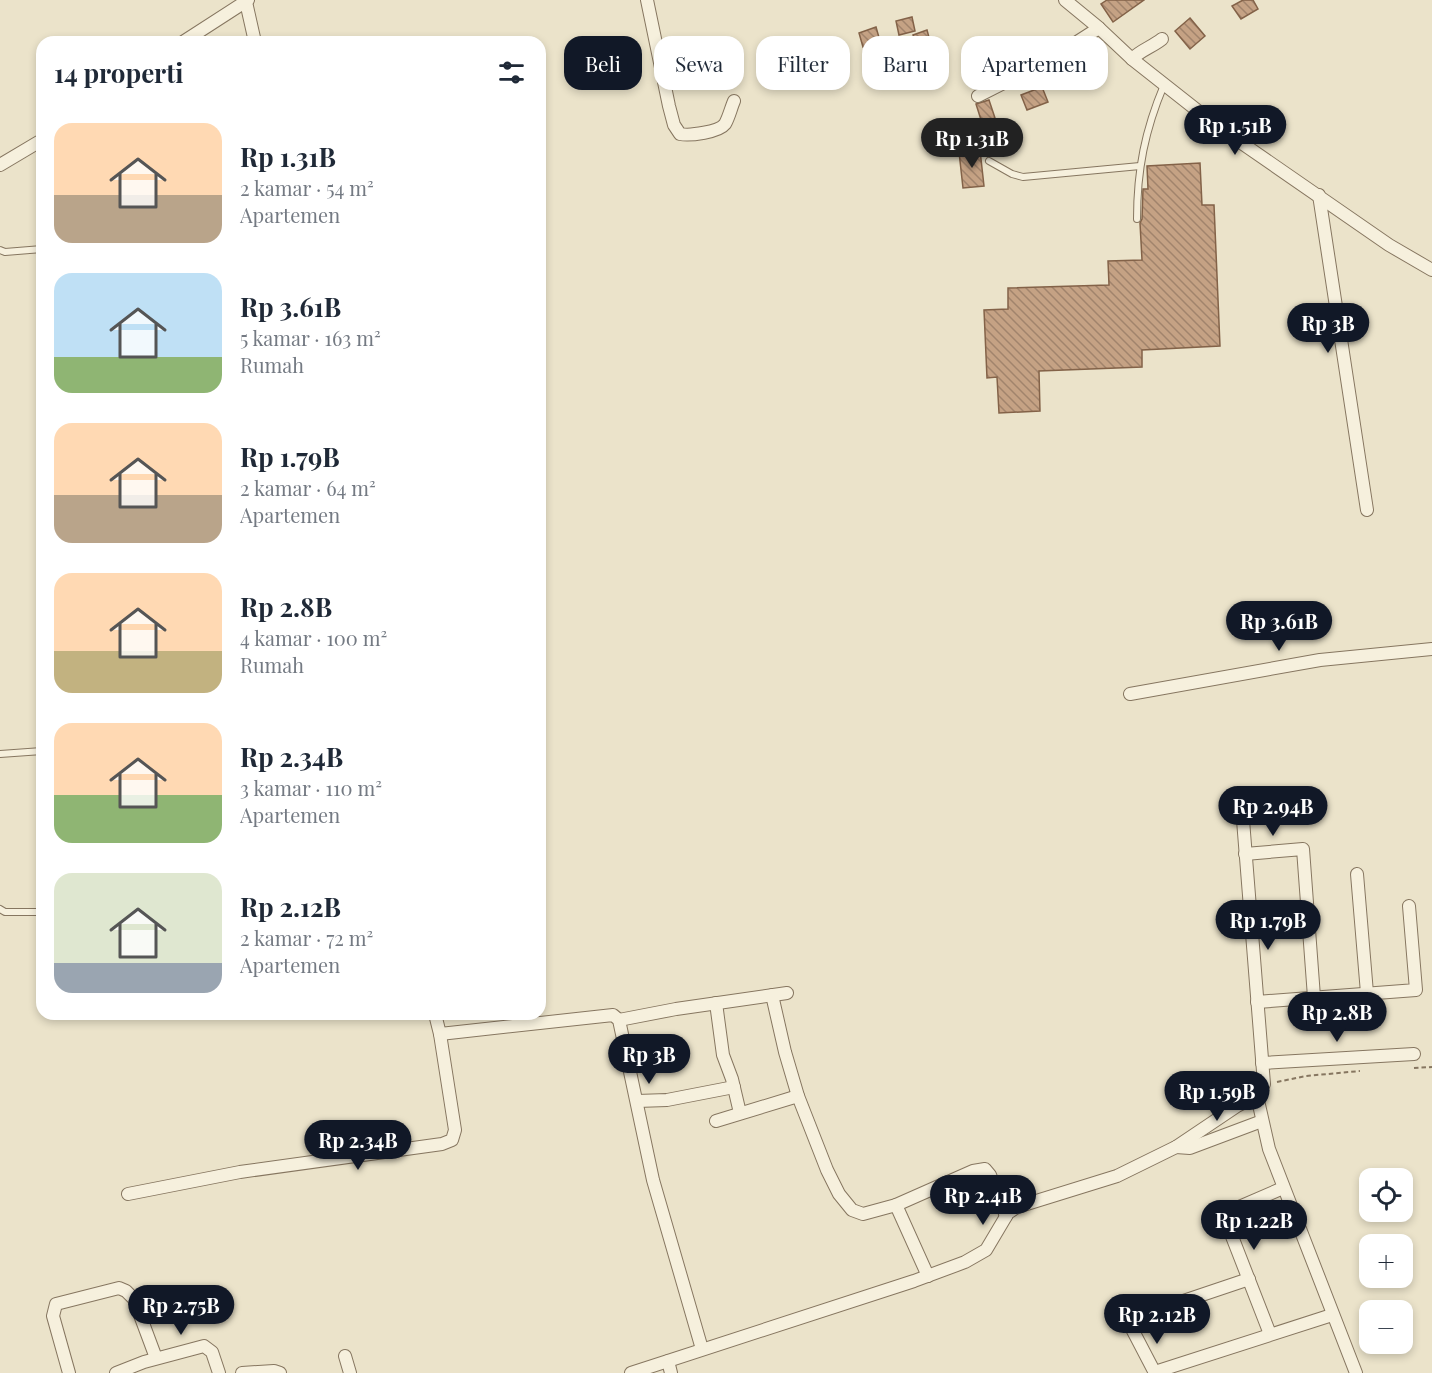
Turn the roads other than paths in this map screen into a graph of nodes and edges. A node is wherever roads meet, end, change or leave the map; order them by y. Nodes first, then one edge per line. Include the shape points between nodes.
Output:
1 (647, 0) edge
2 (1068, 1) edge
3 (241, 2) edge
4 (1099, 28) junction
5 (192, 36) edge
6 (253, 36) edge
7 (1162, 39) dead end
8 (1132, 59) junction
9 (1164, 84) junction
10 (978, 96) dead end
11 (734, 101) dead end
12 (36, 144) edge
13 (989, 161) dead end
14 (0, 165) edge
15 (1140, 166) junction
16 (1319, 195) junction
17 (1137, 219) dead end
18 (36, 249) edge
19 (0, 250) edge
20 (1432, 270) edge
21 (1367, 510) dead end
22 (1432, 649) edge
23 (1130, 694) dead end
24 (36, 752) edge
25 (0, 754) edge
26 (1243, 820) dead end
27 (1245, 854) junction
28 (1358, 874) dead end
29 (1409, 906) dead end
30 (0, 909) edge
31 (36, 912) edge
32 (787, 993) dead end
33 (1367, 993) junction
34 (772, 995) junction
35 (1314, 997) junction
36 (1257, 1002) junction
37 (716, 1004) junction
38 (436, 1020) edge
39 (619, 1020) junction
40 (440, 1034) junction
41 (1414, 1054) dead end
42 (1262, 1063) junction
43 (734, 1088) junction
44 (798, 1096) junction
45 (1257, 1096) junction
46 (637, 1101) junction
47 (740, 1113) junction
48 (716, 1121) dead end
49 (1262, 1121) junction
50 (1176, 1148) junction
51 (1283, 1188) junction
52 (128, 1194) dead end
53 (896, 1205) junction
54 (1006, 1216) junction
55 (927, 1276) junction
56 (1249, 1279) junction
57 (1332, 1315) junction
58 (1270, 1334) junction
59 (702, 1349) junction
60 (345, 1356) dead end
61 (149, 1364) edge
62 (669, 1367) edge
63 (69, 1373) edge
64 (116, 1373) edge
65 (219, 1373) edge
66 (242, 1373) edge
67 (280, 1373) edge
68 (350, 1373) edge
69 (632, 1373) edge
70 (1155, 1373) edge
71 (1354, 1373) edge

1 - 11 street via 669,106 680,134 688,136 724,126
2 - 4 street
3 - 5 street
3 - 6 street
4 - 8 street
4 - 10 street via 1049,60
7 - 8 street
8 - 9 street
9 - 15 lane
9 - 16 street via 1217,126
12 - 14 street
13 - 15 lane via 1023,177
15 - 17 lane
16 - 20 street
16 - 21 street
18 - 19 lane
22 - 23 street via 1320,660
24 - 25 lane
26 - 27 street
27 - 35 street via 1302,849
27 - 36 street
28 - 33 street
29 - 33 street via 1416,990
30 - 31 lane
32 - 34 street
33 - 35 street
34 - 37 street
34 - 44 street
35 - 36 street
36 - 42 street
37 - 39 street
37 - 43 street via 723,1055
38 - 40 street
39 - 40 street via 613,1015
39 - 46 street
40 - 52 street via 455,1130 453,1140 240,1172
41 - 42 street
42 - 45 street via 1264,1084
43 - 46 street
43 - 47 street
44 - 47 street
44 - 53 street via 827,1170 846,1204 863,1214
45 - 49 street
45 - 50 street
46 - 59 street via 653,1180
47 - 48 street
49 - 50 street via 1190,1148
49 - 51 street
50 - 54 street via 1117,1176 1017,1207
51 - 56 street via 1227,1215
51 - 57 street
53 - 54 street via 985,1169
53 - 55 street
54 - 55 street via 986,1250
55 - 59 street
56 - 58 street
56 - 70 street via 1132,1320 1130,1325
57 - 58 street
57 - 71 street
58 - 70 street
59 - 62 street
60 - 68 street
61 - 63 street via 134,1299 119,1288 56,1305 53,1316
61 - 64 street
61 - 65 street via 204,1346 212,1352
62 - 69 street
66 - 67 street

